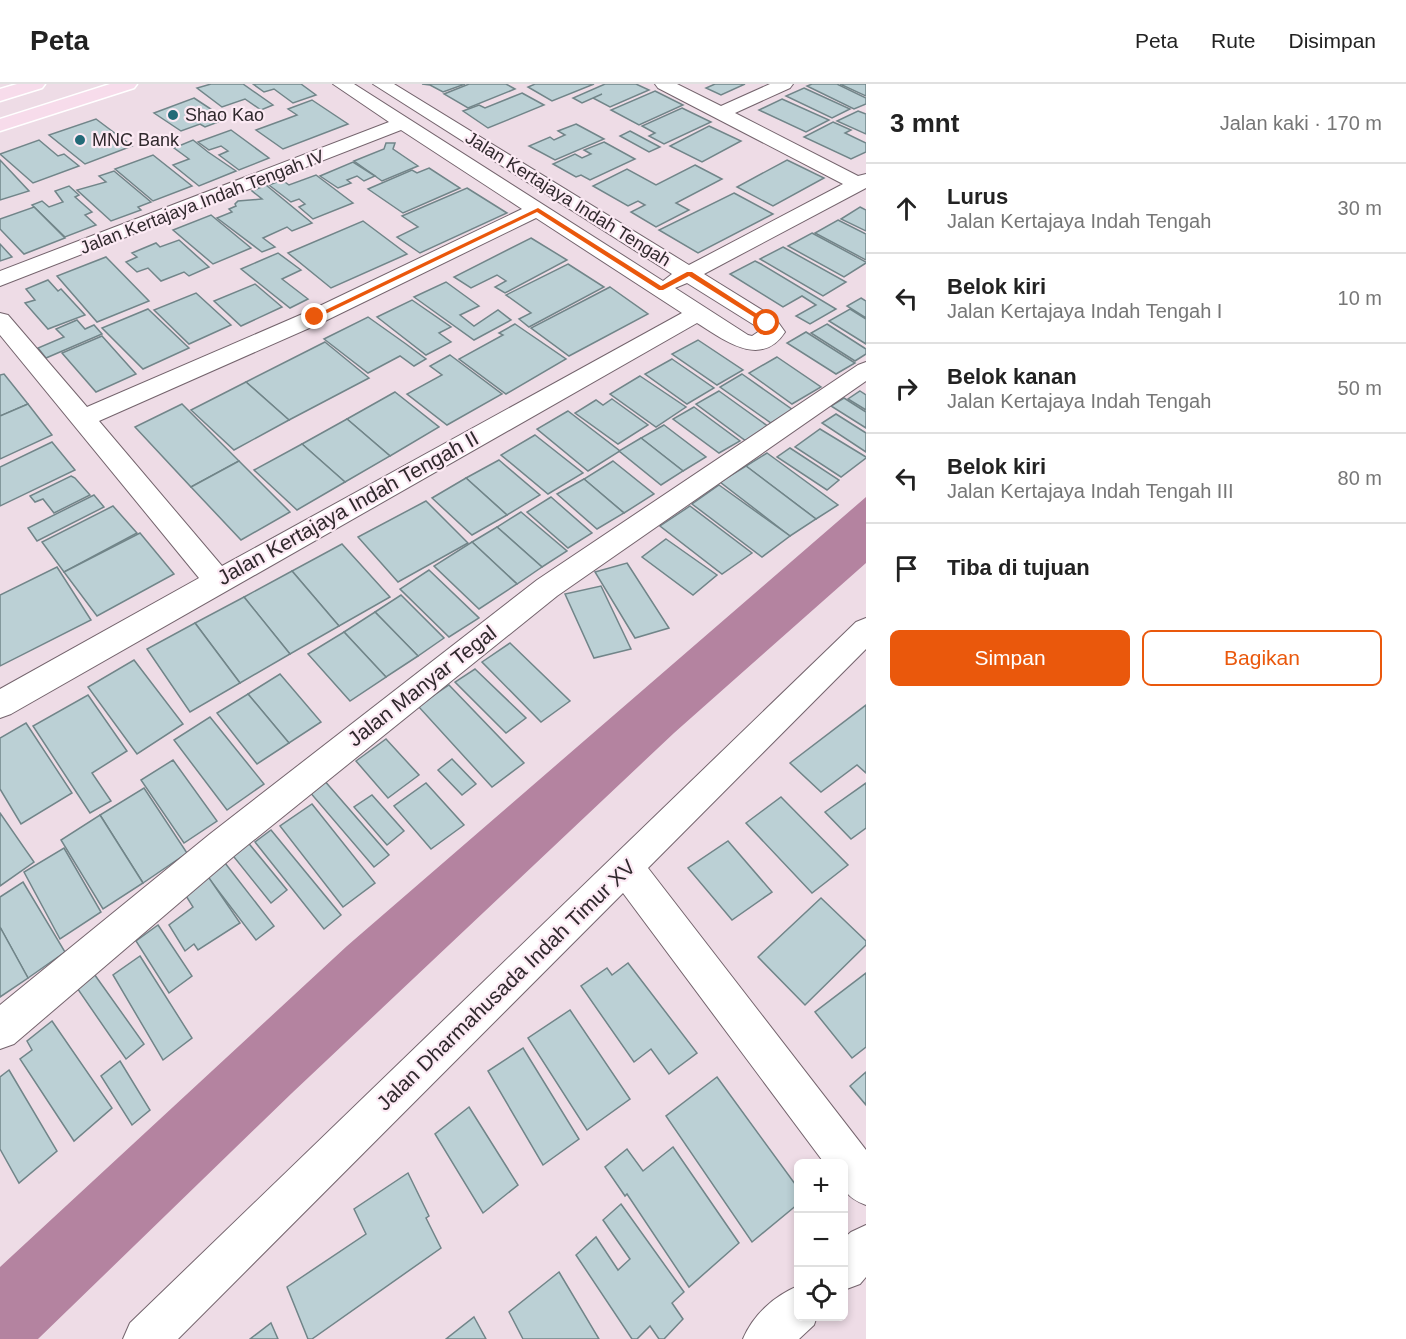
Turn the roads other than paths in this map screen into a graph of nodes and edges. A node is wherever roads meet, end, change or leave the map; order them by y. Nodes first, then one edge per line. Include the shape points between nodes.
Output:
1 (36, 84) edge
2 (128, 84) edge
3 (342, 84) edge
4 (382, 84) edge
5 (664, 84) edge
6 (784, 84) edge
7 (0, 95) edge
8 (723, 112) junction
9 (403, 123) junction
10 (0, 125) edge
11 (862, 182) edge
12 (538, 209) junction
13 (689, 274) junction
14 (0, 279) edge
15 (661, 289) junction
16 (698, 313) junction
17 (0, 320) edge
18 (866, 370) edge
19 (82, 419) junction
20 (217, 580) junction
21 (866, 630) edge
22 (0, 705) edge
23 (626, 868) junction
24 (0, 1030) edge
25 (866, 1184) edge
26 (866, 1247) edge
27 (844, 1267) edge
28 (794, 1313) edge
29 (146, 1339) edge
30 (766, 1339) edge

1 - 7 main road
2 - 10 main road
3 - 9 street, Jalan Kertajaya Indah Tengah
4 - 13 street, Jalan Kertajaya Indah Tengah
5 - 8 street
6 - 8 street
8 - 11 street
9 - 12 street, Jalan Kertajaya Indah Tengah
9 - 14 street, Jalan Kertajaya Indah Tengah IV
11 - 13 street
12 - 15 street, Jalan Kertajaya Indah Tengah
12 - 19 street via 315,317
13 - 15 street
13 - 16 street, Jalan Kertajaya Indah Tengah via 767,323 774,332 755,344 746,344
15 - 16 street, Jalan Kertajaya Indah Tengah
16 - 20 street, Jalan Kertajaya Indah Tengah II
17 - 19 street
18 - 24 street, Jalan Manyar Tegal via 547,588 231,838
19 - 20 street
20 - 22 street, Jalan Kertajaya Indah Tengah II
21 - 23 street, Jalan Dharmahusada Indah Timur XV
23 - 25 street
23 - 29 street, Jalan Dharmahusada Indah Timur XV
26 - 27 street
28 - 30 street

